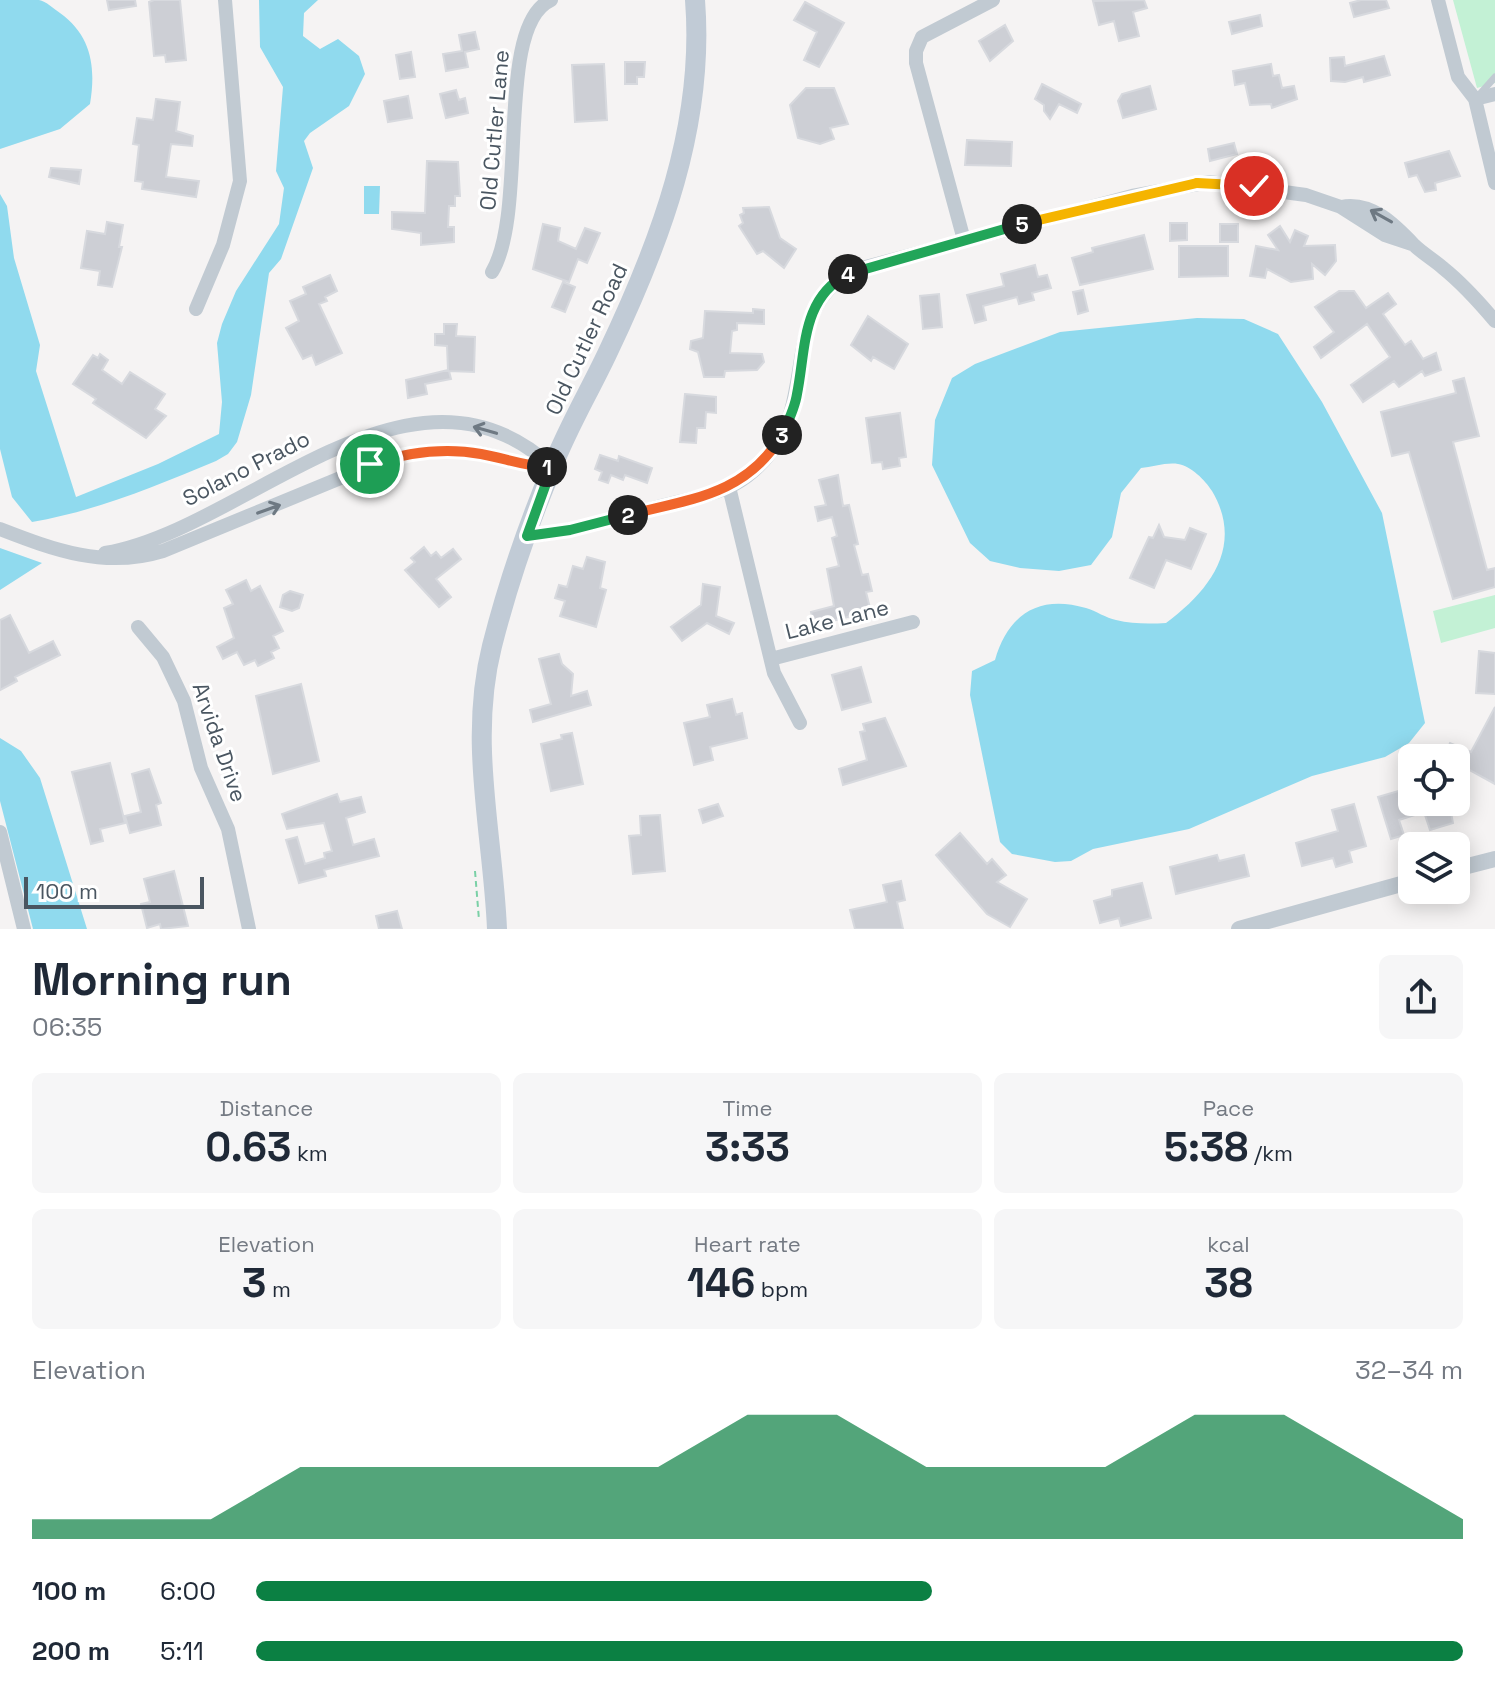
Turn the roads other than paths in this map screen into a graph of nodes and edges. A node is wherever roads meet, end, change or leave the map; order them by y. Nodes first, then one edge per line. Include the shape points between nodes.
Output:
1 (225, 0) edge
2 (551, 0) edge
3 (695, 0) edge
4 (993, 0) edge
5 (1438, 0) edge
6 (1495, 77) edge
7 (1495, 94) edge
8 (1475, 99) junction
9 (1495, 183) edge
10 (964, 240) junction
11 (492, 272) dead end
12 (196, 309) dead end
13 (1495, 321) edge
14 (385, 431) junction
15 (389, 458) junction
16 (552, 467) junction
17 (729, 487) junction
18 (226, 505) junction
19 (232, 521) junction
20 (0, 529) edge
21 (157, 536) junction
22 (527, 536) junction
23 (163, 551) junction
24 (97, 556) junction
25 (913, 622) dead end
26 (138, 627) dead end
27 (771, 659) junction
28 (800, 723) dead end
29 (0, 832) edge
30 (1495, 859) edge
31 (1470, 865) edge
32 (1398, 885) edge
33 (24, 929) edge
34 (249, 929) edge
35 (497, 929) edge
36 (1239, 929) edge

1 - 12 street via 240,181 223,245
2 - 11 street, Old Cutler Lane via 539,6 524,34 514,95 507,231 503,254
3 - 16 main road, Old Cutler Road via 695,74 678,175 658,239
4 - 10 street via 922,37 916,51
5 - 8 street via 1458,77
6 - 8 lane
7 - 8 street
8 - 9 street
10 - 13 street via 1200,183 1274,189 1341,207 1385,235 1412,244
10 - 17 street via 862,268 831,284 806,331 797,394 782,435 758,466
14 - 15 street
16 -> 14 street, Solano Prado via 533,449 468,426 434,423
14 - 18 street, Solano Prado via 299,463
15 - 16 street, Solano Prado via 475,453 526,467
19 -> 15 street, Solano Prado
16 - 22 main road, Old Cutler Road
17 - 22 street via 570,530
17 - 27 street
18 - 19 street
18 - 21 street, Solano Prado
19 - 23 street, Solano Prado
20 - 24 street, Solano Prado via 58,551
21 - 23 street
21 - 24 street, Solano Prado
22 - 35 main road, Old Cutler Road via 492,647 482,708 480,741
23 - 24 street, Solano Prado via 116,560
25 - 27 street, Lake Lane
26 - 34 street, Arvida Drive via 163,657 184,701 201,768 228,829
27 - 28 street
29 - 33 street
30 - 31 street
32 - 36 street

